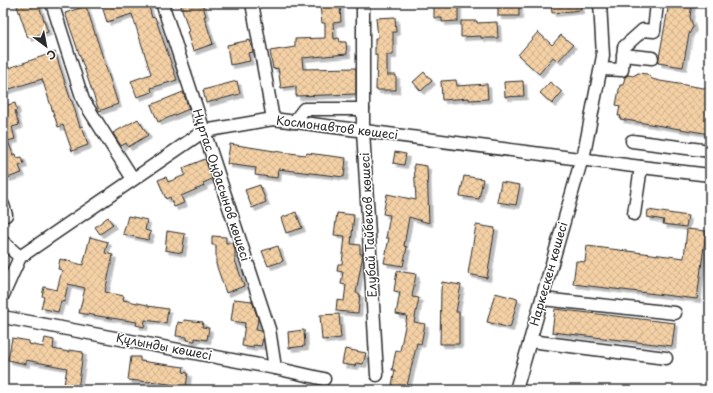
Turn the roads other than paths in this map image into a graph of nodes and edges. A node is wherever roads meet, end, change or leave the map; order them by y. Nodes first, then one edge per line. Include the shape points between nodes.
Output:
1 (52, 3) edge
2 (162, 3) edge
3 (252, 3) edge
4 (363, 3) edge
5 (600, 3) edge
6 (657, 3) edge
7 (623, 55) junction
8 (652, 58) dead end
9 (601, 69) junction
10 (363, 109) junction
11 (273, 119) junction
12 (294, 122) junction
13 (363, 130) junction
14 (204, 131) junction
15 (632, 141) dead end
16 (710, 151) edge
17 (583, 159) junction
18 (641, 168) junction
19 (710, 175) edge
20 (133, 179) junction
21 (634, 214) dead end
22 (3, 242) edge
23 (20, 256) junction
24 (3, 295) edge
25 (542, 299) junction
26 (675, 313) dead end
27 (3, 317) edge
28 (530, 341) junction
29 (666, 358) dead end
30 (275, 368) junction
31 (377, 375) dead end
32 (324, 379) dead end
33 (516, 390) edge

1 - 20 street via 83,100
2 - 14 street, Нұртас Оңдасынов көшесі
3 - 11 street
4 - 10 street, Елубай Тайбеков көшесі
5 - 9 street, Наркескен көшесі via 603,56
6 - 7 street via 654,31 643,30 624,47
7 - 8 street
7 - 9 street via 622,70
9 - 17 street, Наркескен көшесі
10 - 12 street via 304,109
10 - 13 street, Елубай Тайбеков көшесі
11 - 12 street, Космонавтов көшесі
11 - 14 street, Космонавтов көшесі
12 - 13 street, Космонавтов көшесі
13 - 17 street, Космонавтов көшесі
13 - 31 street, Елубай Тайбеков көшесі
14 - 20 street, Космонавтов көшесі
14 - 30 street, Нұртас Оңдасынов көшесі via 269,329
15 - 16 street
17 - 18 street, Космонавтов көшесі
17 - 25 street, Наркескен көшесі
18 - 19 street, Космонавтов көшесі
18 - 21 street
20 - 23 street, Космонавтов көшесі
22 - 23 street
23 - 24 street
25 - 26 street
25 - 28 street, Наркескен көшесі
27 - 30 street, Құлынды көшесі
28 - 29 street
28 - 33 street, Наркескен көшесі
30 - 32 street, Құлынды көшесі

